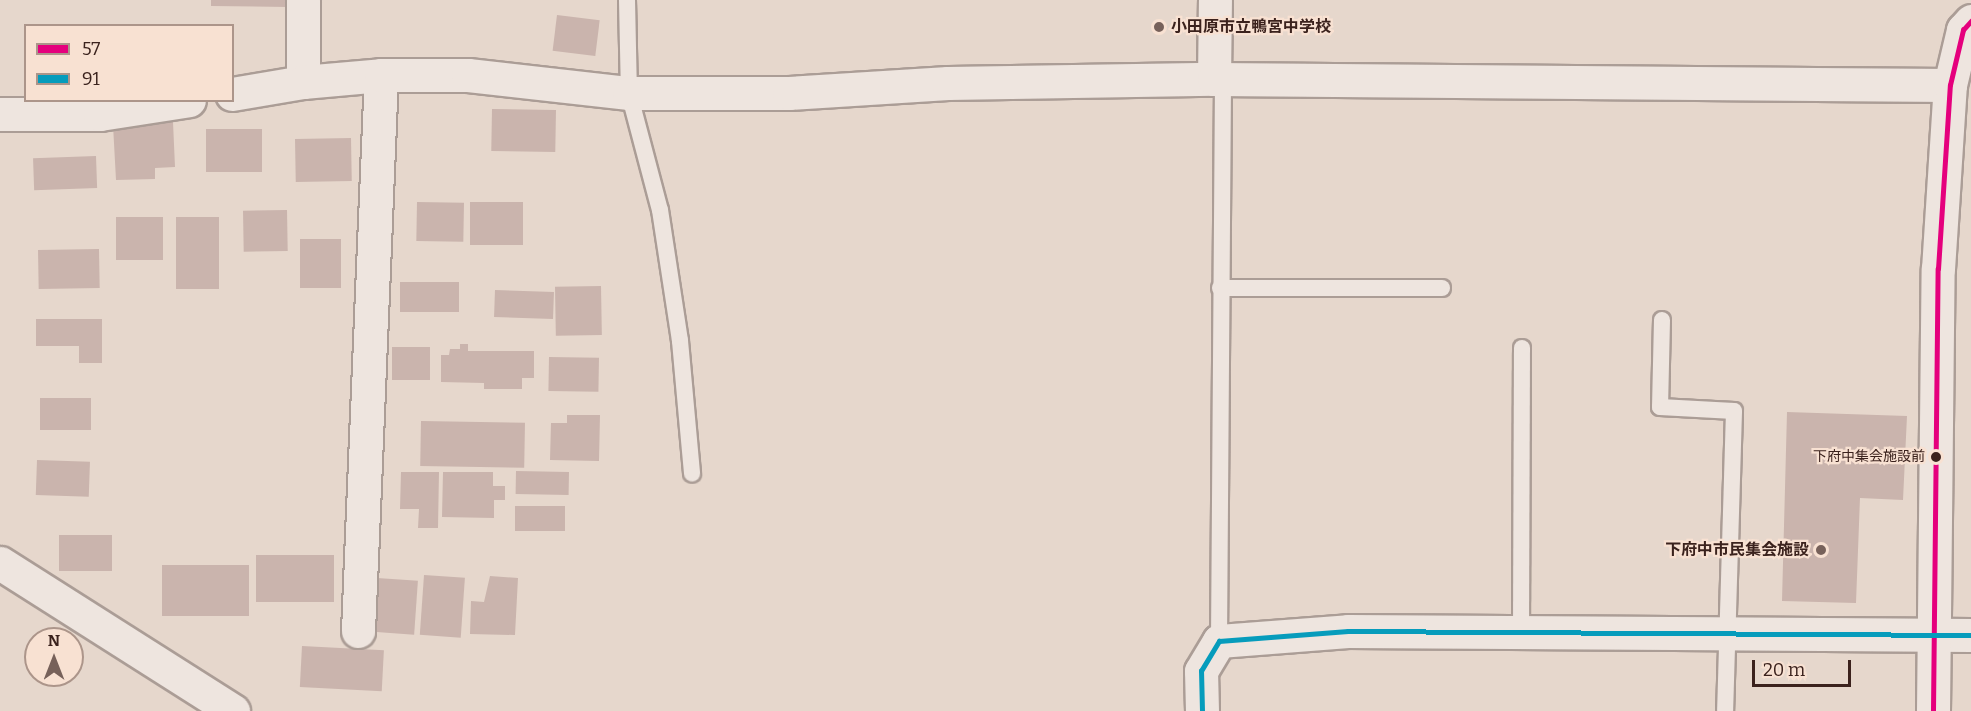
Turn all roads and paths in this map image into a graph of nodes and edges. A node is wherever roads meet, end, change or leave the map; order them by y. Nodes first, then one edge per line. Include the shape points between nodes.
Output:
1 (303, 0) edge
2 (627, 0) edge
3 (1215, 0) edge
4 (1971, 21) edge
5 (381, 75) junction
6 (1219, 79) junction
7 (303, 82) junction
8 (1950, 85) junction
9 (629, 93) junction
10 (234, 94) edge
11 (176, 102) edge
12 (0, 114) edge
13 (1220, 288) junction
14 (1442, 288) dead end
15 (1662, 320) dead end
16 (1522, 348) dead end
17 (692, 473) dead end
18 (0, 563) edge
19 (1521, 630) junction
20 (1725, 631) junction
21 (358, 632) dead end
22 (1932, 634) junction
23 (1971, 635) edge
24 (1219, 641) junction
25 (233, 711) edge
26 (1202, 711) edge
27 (1725, 711) edge
28 (1933, 711) edge

1 - 7 street
2 - 9 lane
3 - 6 street
4 - 8 street via 1963,30
5 - 7 street
5 - 9 street via 468,75
5 - 21 street
6 - 8 street
6 - 9 street via 948,83 789,93
6 - 13 lane
7 - 10 street
8 - 22 street via 1938,269
9 - 17 lane via 660,210 680,341
11 - 12 street via 100,114
13 - 14 lane
13 - 24 lane
15 - 20 lane via 1660,407 1734,411
16 - 19 lane
18 - 25 street
19 - 20 street
19 - 24 street via 1348,631
20 - 22 street
20 - 27 lane
22 - 23 street
22 - 28 street
24 - 26 street via 1201,671

